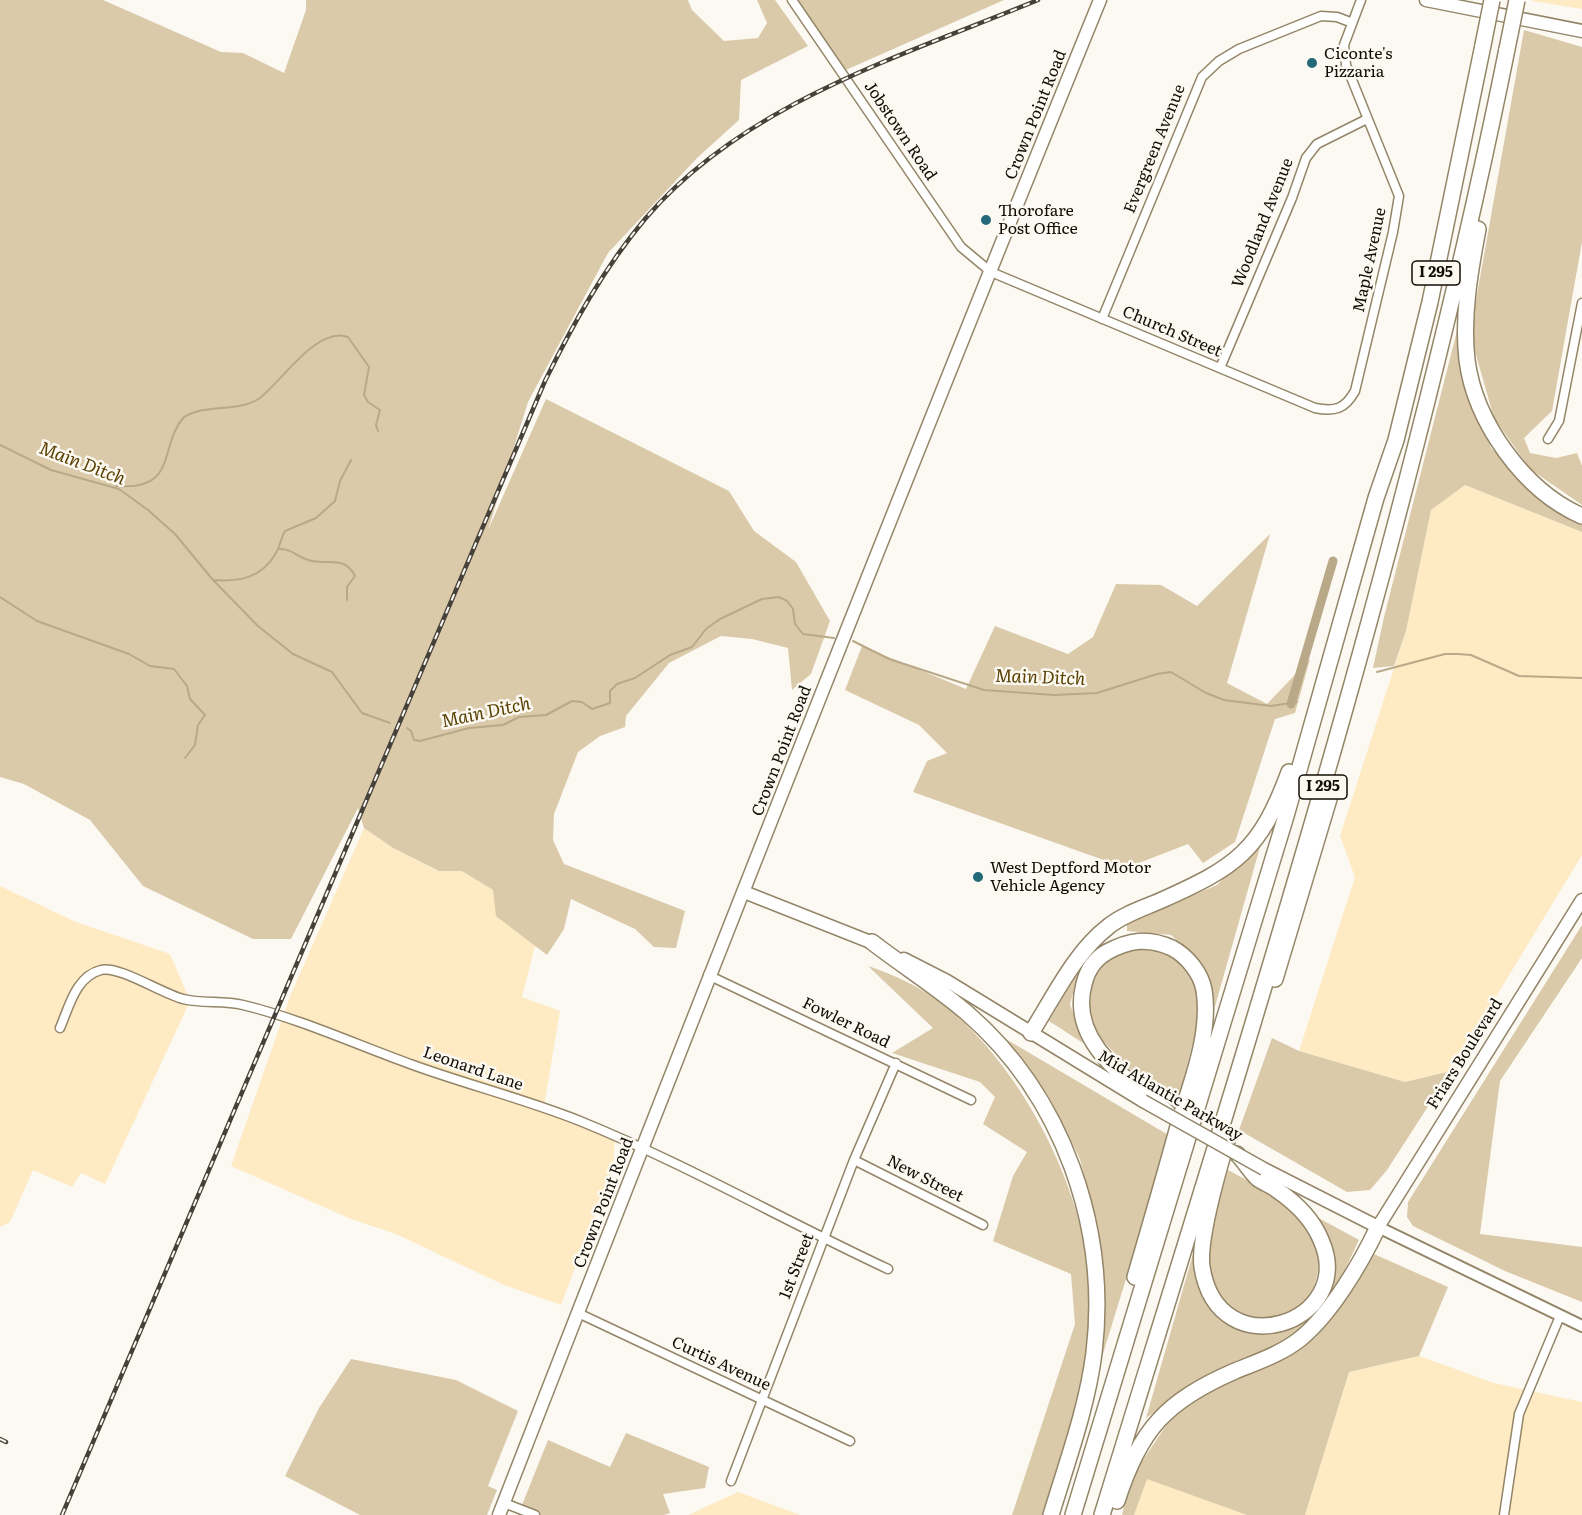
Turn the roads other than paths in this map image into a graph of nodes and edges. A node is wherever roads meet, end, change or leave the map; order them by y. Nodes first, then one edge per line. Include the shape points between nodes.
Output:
1 (792, 0) edge
2 (1100, 0) edge
3 (1360, 0) edge
4 (1426, 0) edge
5 (1492, 0) edge
6 (1517, 0) edge
7 (1350, 22) junction
8 (1582, 31) edge
9 (1368, 119) junction
10 (1490, 135) junction
11 (991, 272) junction
12 (1582, 303) edge
13 (1102, 319) junction
14 (1220, 368) junction
15 (1342, 408) joint
16 (1548, 439) dead end
17 (1376, 498) junction
18 (1582, 516) edge
19 (1350, 695) junction
20 (744, 892) junction
21 (1582, 900) edge
22 (872, 942) junction
23 (708, 975) junction
24 (60, 1028) dead end
25 (1031, 1033) junction
26 (896, 1063) junction
27 (1144, 1098) junction
28 (971, 1100) dead end
29 (1177, 1120) joint
30 (643, 1148) junction
31 (1237, 1154) joint
32 (854, 1160) junction
33 (1261, 1174) junction
34 (983, 1225) dead end
35 (1378, 1227) junction
36 (824, 1239) junction
37 (888, 1269) dead end
38 (578, 1312) junction
39 (1560, 1316) junction
40 (1582, 1326) edge
41 (761, 1400) junction
42 (850, 1441) dead end
43 (731, 1480) dead end
44 (504, 1503) junction
45 (499, 1515) edge
46 (535, 1515) edge
47 (1051, 1515) edge
48 (1064, 1515) edge
49 (1073, 1515) edge
50 (1102, 1515) edge
51 (1113, 1515) edge
52 (1504, 1515) edge

1 - 11 street, Jobstown Road via 961,247
2 - 11 main road, Crown Point Road
3 - 7 street, Maple Avenue
4 - 8 main road
5 - 17 highway, I 295, bridge via 1413,377
6 - 10 highway, I 295, bridge
7 - 9 street, Maple Avenue via 1344,45 1346,65
7 - 13 street, Evergreen Avenue via 1321,16 1239,49 1202,77
9 - 14 street, Woodland Avenue via 1317,144 1305,158
9 - 15 street, Maple Avenue via 1399,196 1355,391
10 - 18 highway via 1489,174 1467,310 1467,362 1494,434 1520,469 1548,494
10 - 19 highway, I 295 via 1418,441
11 - 13 street, Church Street
11 - 20 main road, Crown Point Road
12 - 16 street via 1559,421
13 - 14 street, Church Street
14 - 15 street, Church Street via 1315,408
17 - 25 highway via 1352,552 1292,763 1263,828 1244,853 1213,878 1110,925 1084,949
17 - 49 highway, I 295 via 1286,816
19 - 33 highway via 1350,728 1219,1169 1204,1240 1202,1265 1214,1301 1234,1318 1265,1328 1289,1322 1309,1308 1322,1287 1327,1264 1322,1241 1310,1218
19 - 50 highway, I 295
20 - 22 main road, Mid Atlantic Parkway
20 - 23 main road, Crown Point Road
21 - 35 main road, Friars Boulevard
22 - 25 main road, Mid Atlantic Parkway via 947,981
22 - 47 highway via 967,1013 1013,1062 1050,1118 1081,1193 1095,1265 1094,1353 1082,1411
23 - 26 street, Fowler Road
23 - 30 main road, Crown Point Road
24 - 30 street, Leonard Lane via 81,982 104,969 187,1000 240,1004 275,1014 414,1066 577,1120
25 - 27 main road, Mid Atlantic Parkway
26 - 28 street, Fowler Road
26 - 32 street, 1st Street
27 - 29 highway, bridge
27 - 48 highway via 1092,1042 1082,1022 1080,998 1087,974 1100,956 1121,944 1139,940 1178,951 1192,964 1204,988 1204,1018 1197,1061
29 - 31 main road, Mid Atlantic Parkway, bridge
30 - 36 street, Leonard Lane
30 - 38 main road, Crown Point Road
31 - 33 highway
32 - 34 street, New Street
32 - 36 street, 1st Street
33 - 35 main road
35 - 39 street
35 - 51 highway via 1326,1311 1299,1340 1189,1393 1165,1412 1142,1442
36 - 37 street, Leonard Lane
36 - 41 street, 1st Street
38 - 41 street, Curtis Avenue
38 - 44 main road, Crown Point Road
39 - 40 street
39 - 52 street via 1519,1414
41 - 42 street, Curtis Avenue
41 - 43 street, 1st Street
44 - 45 main road, Crown Point Road
44 - 46 street

